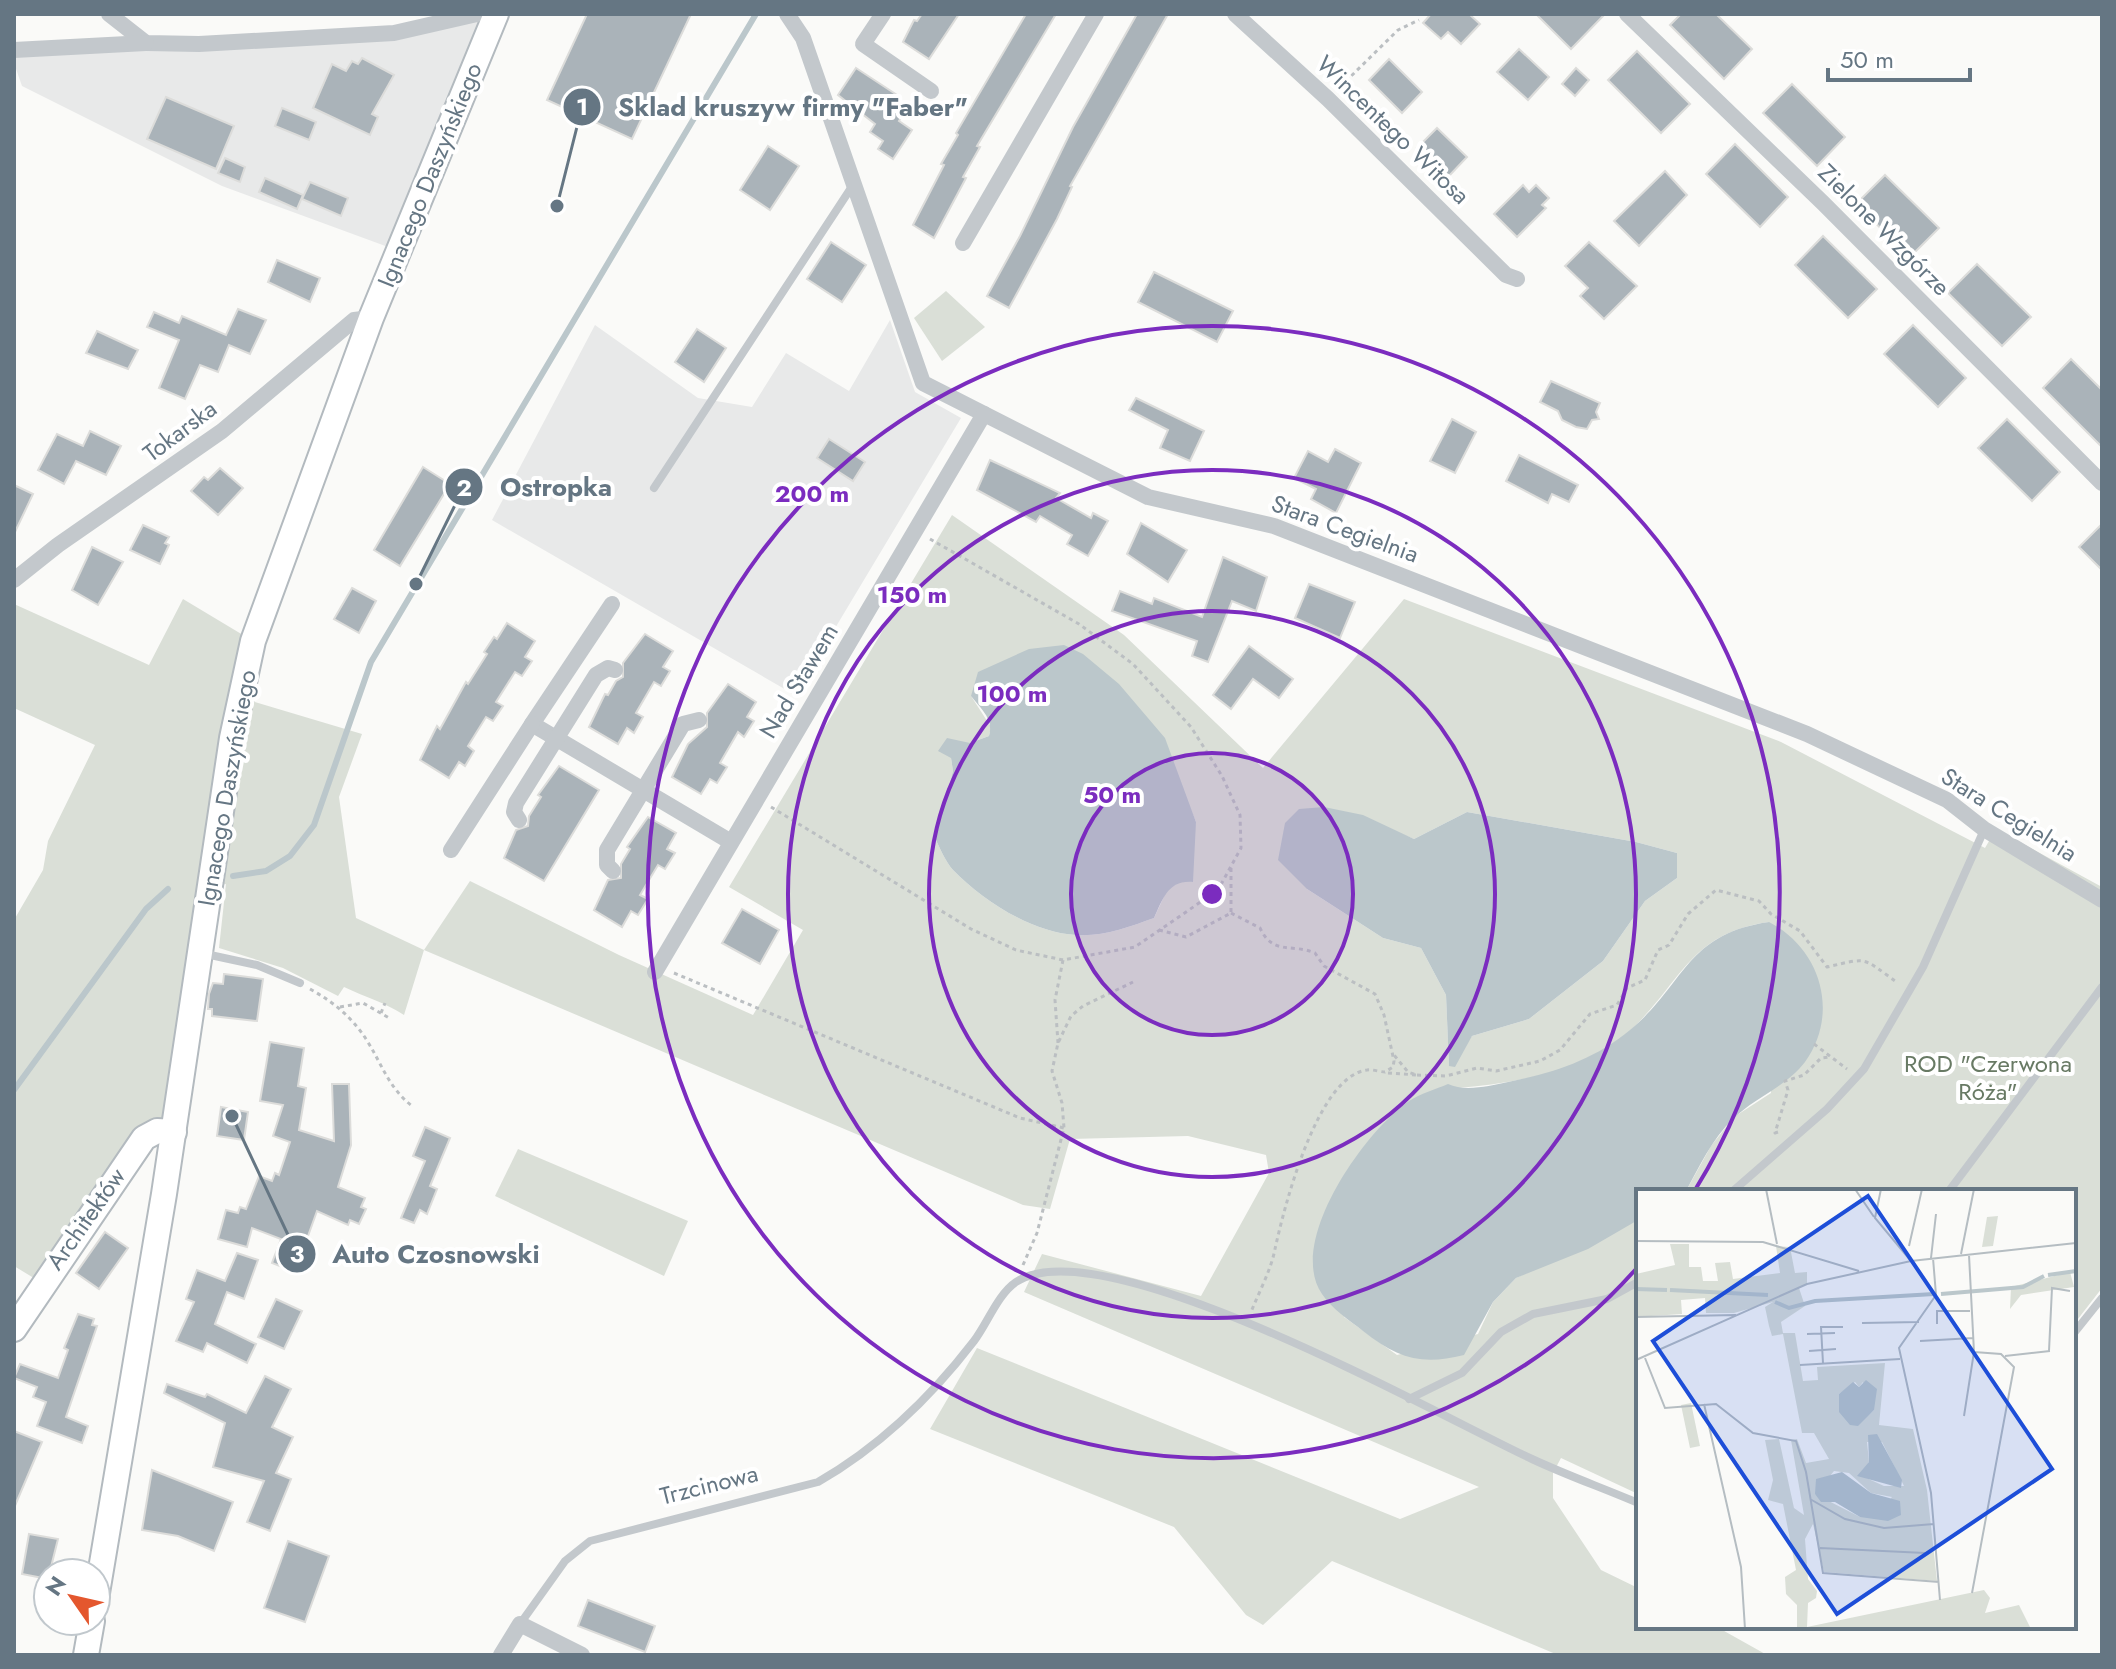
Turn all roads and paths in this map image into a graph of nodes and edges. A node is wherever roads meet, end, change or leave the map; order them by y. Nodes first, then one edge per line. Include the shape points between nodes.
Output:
1 (109, 14) edge
2 (477, 14) edge
3 (496, 14) edge
4 (787, 14) edge
5 (883, 14) edge
6 (1096, 14) edge
7 (1235, 14) edge
8 (1627, 14) edge
9 (1419, 20) dead end
10 (146, 43) junction
11 (14, 50) edge
12 (931, 91) dead end
13 (1328, 99) junction
14 (854, 184) junction
15 (963, 243) dead end
16 (1517, 279) dead end
17 (371, 318) junction
18 (984, 414) junction
19 (2102, 483) edge
20 (654, 488) dead end
21 (915, 530) junction
22 (14, 580) edge
23 (612, 604) dead end
24 (615, 670) dead end
25 (699, 720) dead end
26 (532, 724) junction
27 (555, 738) junction
28 (644, 790) junction
29 (757, 798) junction
30 (519, 820) dead end
31 (1984, 829) junction
32 (731, 842) junction
33 (451, 850) dead end
34 (1231, 867) junction
35 (613, 871) dead end
36 (2102, 900) edge
37 (1231, 913) junction
38 (1159, 930) junction
39 (200, 953) junction
40 (1063, 960) junction
41 (657, 969) joint
42 (1133, 982) dead end
43 (300, 983) joint
44 (2102, 987) edge
45 (1909, 991) junction
46 (385, 1003) dead end
47 (340, 1007) junction
48 (381, 1013) junction
49 (391, 1019) dead end
50 (1058, 1043) junction
51 (1814, 1044) dead end
52 (1392, 1052) junction
53 (1831, 1057) junction
54 (1385, 1072) junction
55 (1417, 1075) junction
56 (1857, 1077) junction
57 (412, 1106) dead end
58 (1064, 1128) junction
59 (174, 1132) junction
60 (1785, 1144) junction
61 (1735, 1189) edge
62 (1950, 1189) edge
63 (1015, 1283) junction
64 (1636, 1283) edge
65 (2102, 1298) edge
66 (1248, 1320) junction
67 (14, 1329) edge
68 (2076, 1330) edge
69 (1409, 1399) junction
70 (1636, 1502) edge
71 (103, 1557) edge
72 (520, 1624) junction
73 (501, 1655) edge
74 (582, 1655) edge

1 - 10 street
2 - 10 street via 394,33
3 - 17 main road, Ignacego Daszyńskiego
4 - 14 street, Stara Cegielnia via 803,38
5 - 12 street via 863,44
6 - 15 street
7 - 13 street, Wincentego Witosa
8 - 19 street, Zielone Wzgórze
9 - 13 path via 1398,30
10 - 11 street
13 - 16 street, Wincentego Witosa via 1506,275
14 - 18 street, Stara Cegielnia via 923,383
14 - 20 lane
17 - 22 street, Tokarska via 354,320 222,431
17 - 39 main road, Ignacego Daszyńskiego via 253,641 232,738
18 - 21 street, Nad Stawem
18 - 31 street, Stara Cegielnia via 1148,497 1274,526 1807,734 1947,800
21 - 29 street, Nad Stawem
21 - 34 path via 1079,624 1133,664 1191,727 1222,776 1240,815 1241,848
23 - 26 street
24 - 27 street via 596,675
25 - 28 street via 683,724
26 - 27 street
26 - 33 street
27 - 28 street
27 - 30 street via 516,803
28 - 32 street
28 - 35 street via 607,850 607,865
29 - 32 street, Nad Stawem
29 - 40 path via 971,929 1016,950
31 - 36 street, Stara Cegielnia
31 - 45 lane
32 - 41 street, Nad Stawem
34 - 37 path
34 - 38 path via 1218,890
37 - 38 path via 1186,937
37 - 52 path via 1254,923 1281,949 1315,953 1324,966 1375,994
38 - 40 path via 1135,947
39 - 43 lane via 257,965
39 - 59 main road, Ignacego Daszyńskiego
40 - 50 path via 1055,1000
41 - 58 path via 1020,1118
42 - 50 path via 1083,1006 1071,1016
43 - 47 path
44 - 62 lane
45 - 55 path via 1856,957 1827,967 1800,931 1759,901 1716,890 1688,914 1669,945 1658,950 1645,980 1627,988 1617,1005 1590,1014 1553,1055 1496,1071
45 - 56 lane
46 - 48 path
47 - 48 path via 363,1003
47 - 57 path via 366,1039 395,1092
48 - 49 path
50 - 58 path via 1052,1071
51 - 53 path
52 - 54 path via 1393,1067
52 - 55 path
53 - 56 path
53 - 60 path via 1785,1081 1788,1090 1775,1133 1782,1132
54 - 55 path
54 - 66 path via 1367,1070 1331,1094 1289,1191 1275,1251
56 - 60 lane
58 - 63 path via 1037,1233
59 - 67 main road, Architektów via 157,1131 144,1138
59 - 71 main road, Ignacego Daszyńskiego
60 - 61 lane
63 - 66 lane via 1049,1269 1092,1274
63 - 72 lane, Trzcinowa via 947,1375 848,1465 818,1482 590,1541 565,1561
64 - 69 lane via 1607,1299 1533,1314 1501,1332 1462,1373
65 - 68 lane
66 - 69 lane
69 - 70 lane
72 - 73 street, Trzcinowa
72 - 74 street

